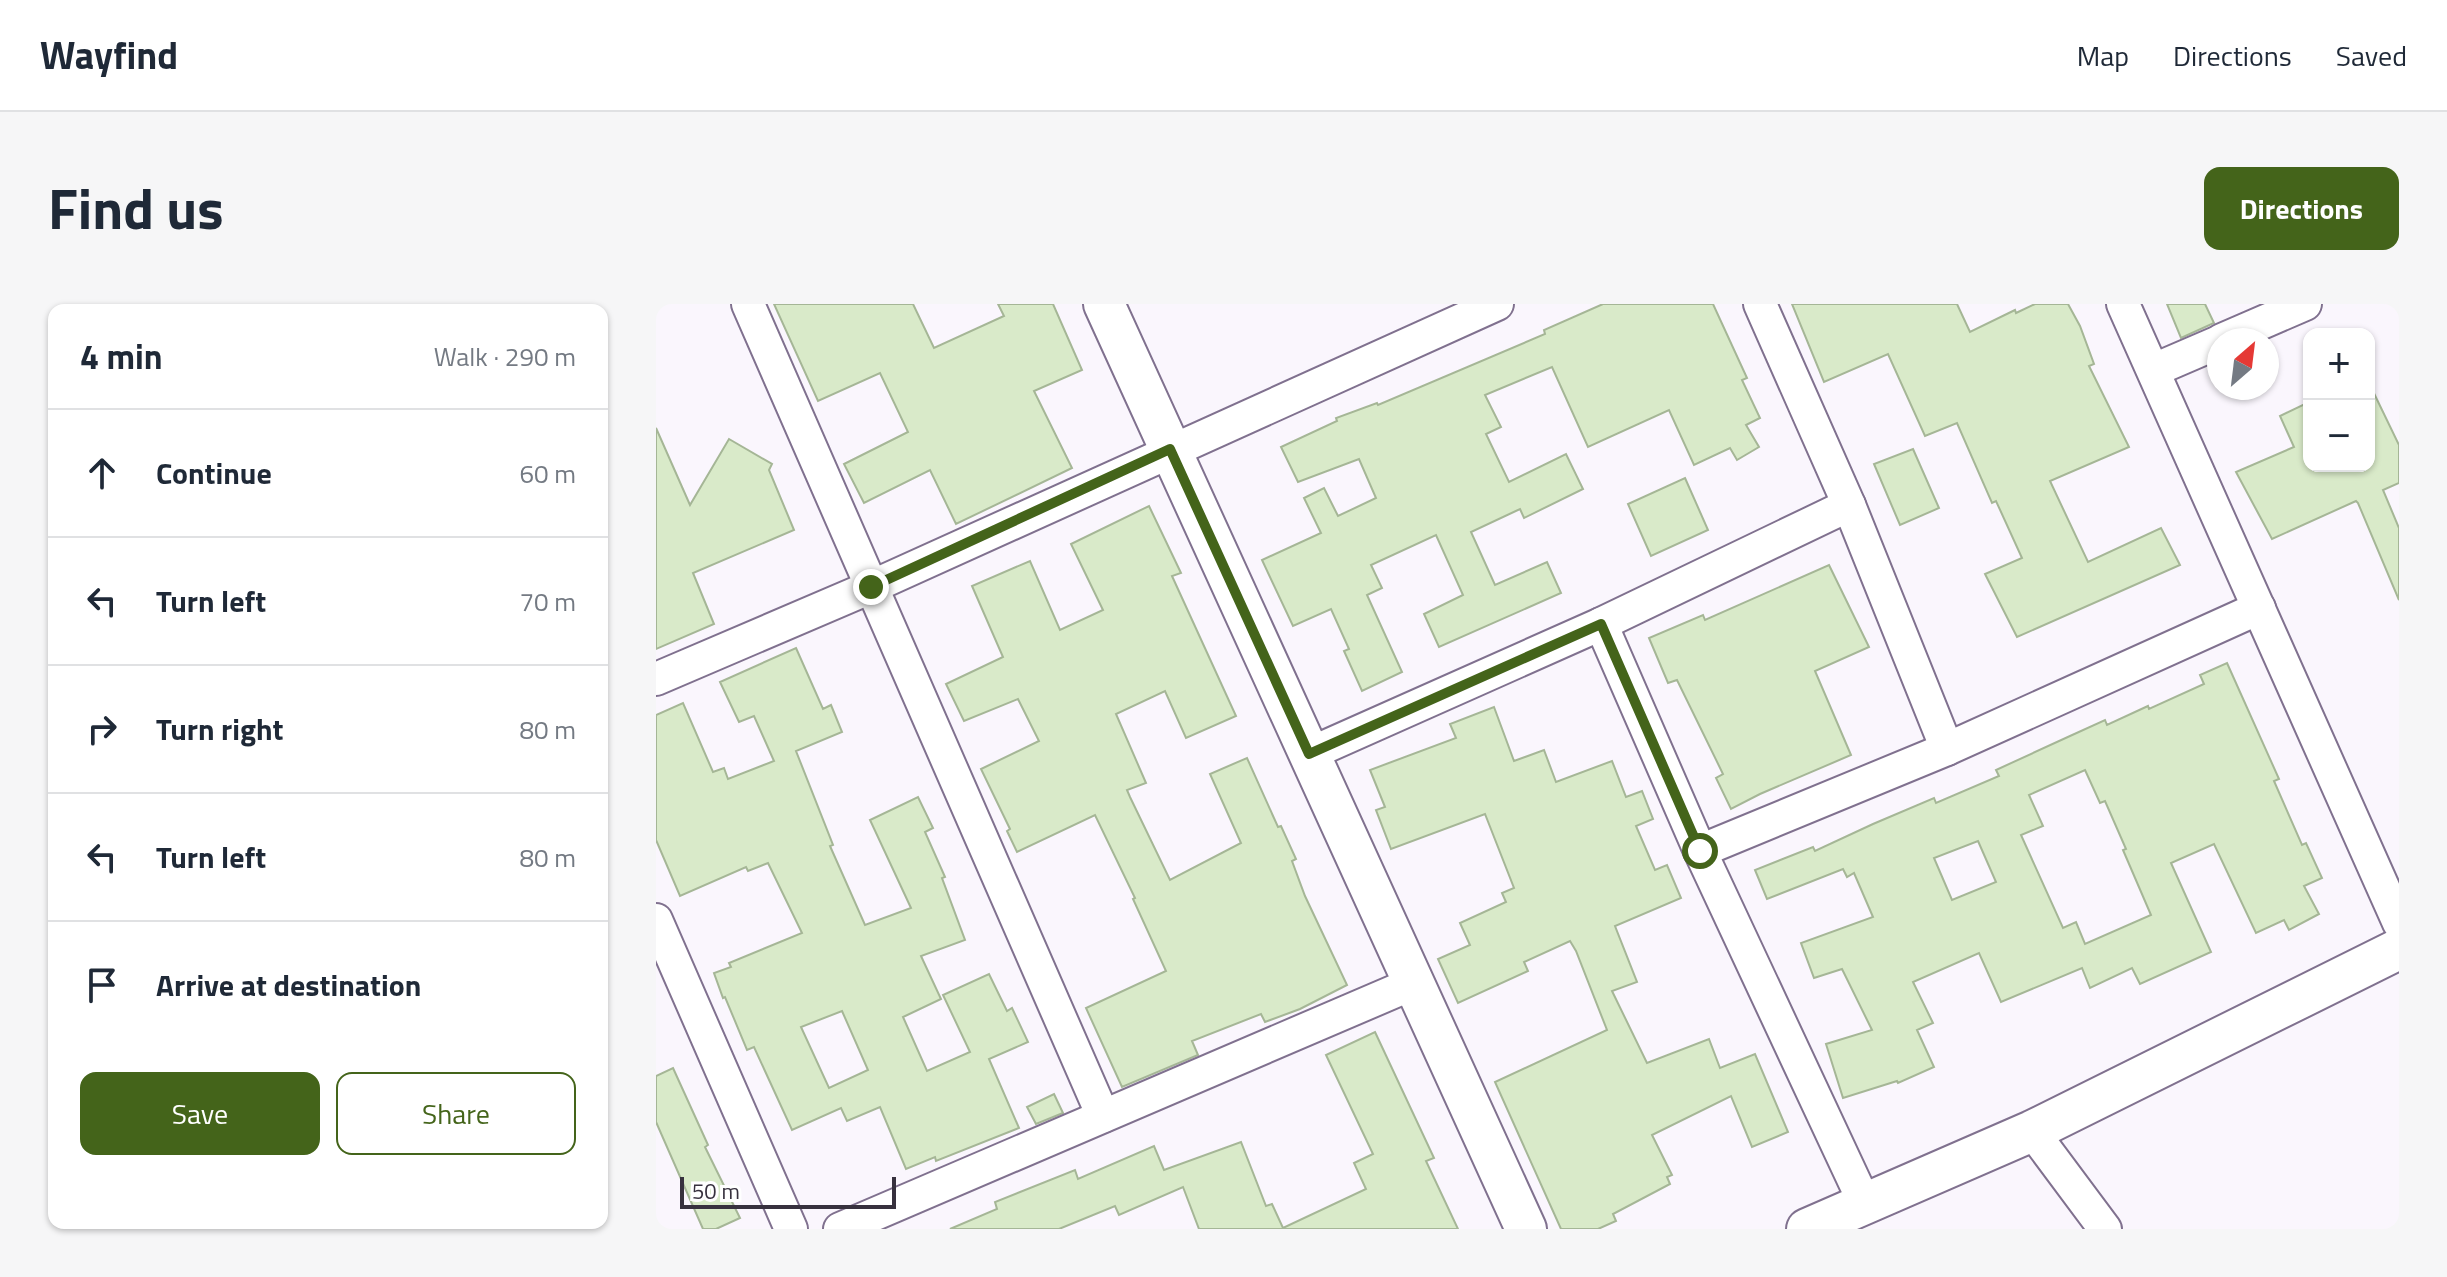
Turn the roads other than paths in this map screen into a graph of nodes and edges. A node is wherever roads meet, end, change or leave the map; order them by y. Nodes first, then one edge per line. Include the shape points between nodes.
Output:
1 (748, 304) edge
2 (1104, 304) edge
3 (1497, 304) edge
4 (1760, 304) edge
5 (2123, 304) edge
6 (2305, 304) edge
7 (2251, 328) edge
8 (2207, 347) edge
9 (2154, 370) junction
10 (1170, 449) junction
11 (1849, 505) junction
12 (871, 587) junction
13 (2259, 608) junction
14 (1601, 624) junction
15 (656, 679) edge
16 (1947, 749) junction
17 (1309, 754) junction
18 (1700, 851) junction
19 (656, 920) edge
20 (2399, 923) edge
21 (2399, 949) edge
22 (1414, 983) junction
23 (1103, 1116) junction
24 (2032, 1131) junction
25 (1865, 1204) junction
26 (791, 1229) edge
27 (840, 1229) edge
28 (1526, 1229) edge
29 (1807, 1229) edge
30 (2105, 1229) edge

1 - 12 street
2 - 10 street
3 - 10 street
4 - 11 street
5 - 9 street
6 - 7 street
8 - 9 street
9 - 13 street
10 - 12 street
10 - 17 street
11 - 14 street
11 - 16 street
12 - 15 street
12 - 23 street
13 - 16 street
13 - 20 street
14 - 17 street
14 - 18 street
16 - 18 street
17 - 22 street
18 - 25 street
19 - 26 street
21 - 24 street
22 - 23 street
22 - 28 street
23 - 27 street
24 - 25 street
24 - 30 street
25 - 29 street

